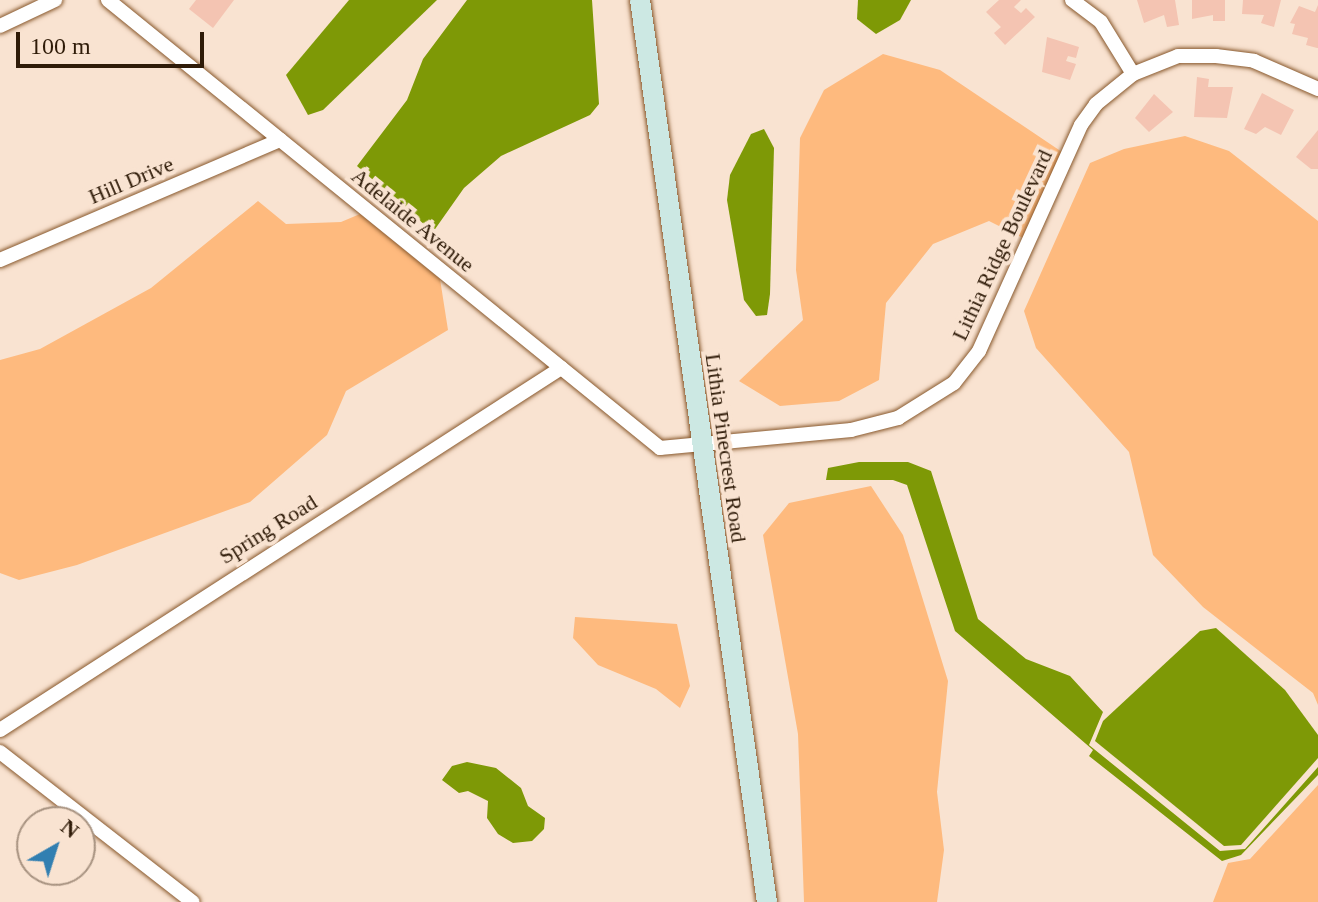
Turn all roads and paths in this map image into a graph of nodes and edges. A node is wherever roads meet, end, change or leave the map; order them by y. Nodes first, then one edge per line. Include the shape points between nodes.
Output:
1 (55, 0) edge
2 (108, 0) edge
3 (640, 0) edge
4 (1072, 0) edge
5 (0, 26) edge
6 (1133, 74) junction
7 (1318, 89) edge
8 (280, 140) junction
9 (0, 260) edge
10 (561, 368) junction
11 (701, 446) junction
12 (0, 730) edge
13 (0, 752) edge
14 (193, 902) edge
15 (767, 902) edge

1 - 5 street
2 - 8 street, Adelaide Avenue
3 - 11 main road, Lithia Pinecrest Road
4 - 6 street via 1101,22
6 - 7 street, Lithia Ridge Boulevard via 1178,56 1216,56 1266,65
6 - 11 street, Lithia Ridge Boulevard via 1096,104 1081,125 979,351 954,383 898,418 851,430
8 - 9 street, Hill Drive
8 - 10 street, Adelaide Avenue
10 - 11 street, Adelaide Avenue via 660,448
10 - 12 street, Spring Road
11 - 15 main road, Lithia Pinecrest Road
13 - 14 street

